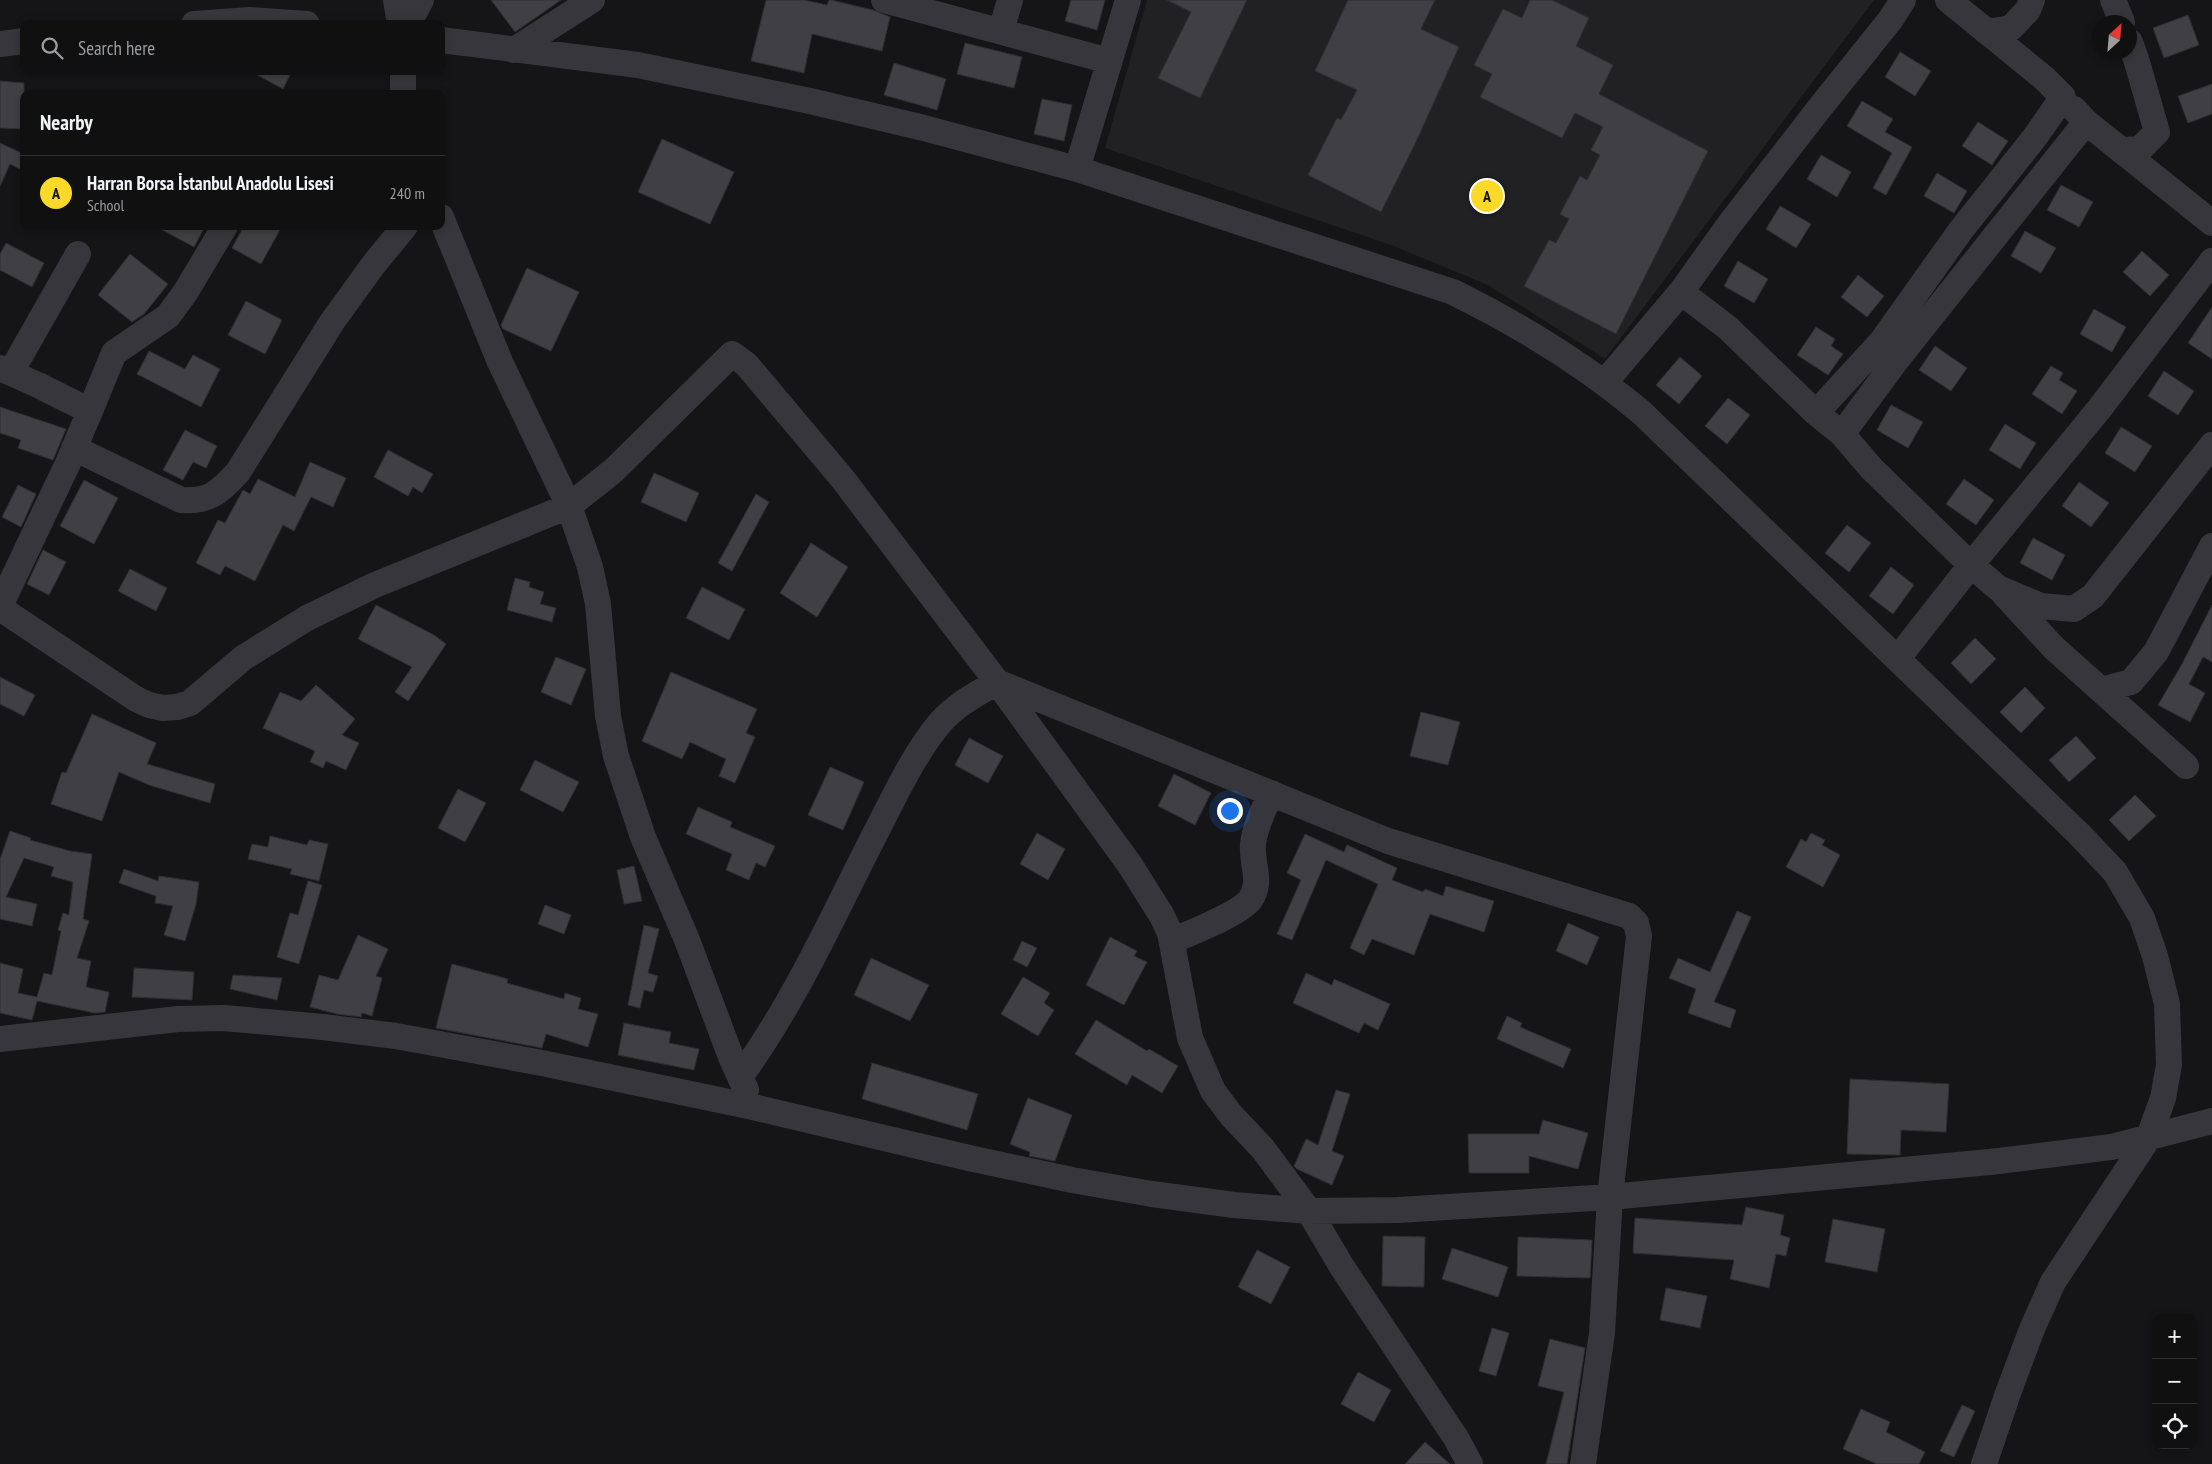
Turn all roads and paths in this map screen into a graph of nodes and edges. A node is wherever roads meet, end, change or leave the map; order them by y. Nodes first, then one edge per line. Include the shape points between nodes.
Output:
1 (396, 0) edge
2 (422, 0) edge
3 (592, 0) edge
4 (884, 0) edge
5 (1010, 0) edge
6 (1128, 0) edge
7 (1902, 0) edge
8 (1948, 0) edge
9 (2032, 0) edge
10 (2113, 0) edge
11 (269, 10) edge
12 (2119, 15) edge
13 (215, 20) edge
14 (296, 20) edge
15 (399, 20) edge
16 (410, 20) edge
17 (1001, 31) junction
18 (1987, 32) junction
19 (445, 41) edge
20 (20, 42) edge
21 (0, 44) edge
22 (514, 50) junction
23 (2136, 60) edge
24 (1109, 61) junction
25 (403, 75) edge
26 (403, 90) edge
27 (2063, 98) junction
28 (2086, 122) junction
29 (2157, 132) junction
30 (2123, 150) junction
31 (1077, 168) junction
32 (2162, 181) junction
33 (2212, 223) edge
34 (445, 227) edge
35 (224, 230) edge
36 (402, 230) edge
37 (78, 254) dead end
38 (2212, 261) edge
39 (1681, 292) junction
40 (6, 370) edge
41 (1606, 382) junction
42 (90, 411) junction
43 (1816, 413) junction
44 (1842, 434) junction
45 (2212, 445) edge
46 (74, 448) junction
47 (570, 506) junction
48 (2212, 546) edge
49 (1971, 565) junction
50 (1998, 588) junction
51 (0, 607) edge
52 (1898, 658) junction
53 (997, 682) junction
54 (2101, 690) junction
55 (2186, 766) dead end
56 (1271, 793) junction
57 (1172, 941) junction
58 (0, 1039) edge
59 (740, 1077) junction
60 (753, 1107) junction
61 (2212, 1121) edge
62 (2149, 1137) junction
63 (1610, 1197) junction
64 (1309, 1211) junction
65 (1470, 1464) edge
66 (1583, 1464) edge
67 (1984, 1464) edge

1 - 15 street
2 - 16 street
3 - 22 street
4 - 17 street
5 - 17 street
6 - 24 street
7 - 39 street via 1891,19 1806,125
8 - 18 street
9 - 18 street via 2028,10 2011,28
10 - 12 street
11 - 13 street
11 - 14 street
17 - 24 street
18 - 27 street via 2044,78
19 - 22 street
20 - 21 street
22 - 31 street via 638,66 810,101
23 - 29 street
24 - 31 street
25 - 26 street
27 - 28 street
27 - 43 street via 1961,230 1882,341
28 - 30 street
28 - 44 street via 1895,362
29 - 30 street via 2140,149
29 - 32 street
30 - 32 street
31 - 41 street via 1453,292 1518,326
32 - 33 street
34 - 47 street via 500,362
35 - 42 street via 168,316 114,354
36 - 46 street via 332,322 238,472 210,497 196,501 181,500
37 - 40 street
38 - 49 street via 2100,408
39 - 41 street
39 - 43 street via 1728,328
40 - 42 street
41 - 52 street
42 - 46 street
43 - 44 street
44 - 49 street via 1872,469
45 - 50 street via 2093,596 2074,610 2041,606
46 - 51 street
47 - 51 street via 375,586 307,618 243,658 201,695 177,708 149,705 136,699
47 - 53 street via 613,471 732,354 738,356 842,478
47 - 59 street via 598,604 608,716 616,756 643,837
48 - 54 street via 2156,652 2131,682
49 - 50 street
49 - 52 street
50 - 54 street via 2054,648
52 - 62 street via 2085,840 2115,872 2142,918 2167,1004 2170,1037 2163,1098
53 - 56 street
53 - 57 street via 1130,865 1162,916
53 - 59 street via 962,703 940,723 925,743 789,1002 768,1039
54 - 55 street
56 - 57 street via 1253,845 1256,878 1250,900 1238,910
56 - 63 street via 1388,842 1629,916 1636,923 1639,936
57 - 64 street via 1190,1038 1213,1091
58 - 60 street via 178,1019 224,1018 396,1036
59 - 60 street
60 - 64 street via 1072,1180 1225,1204
61 - 62 street
62 - 63 street via 2064,1154
62 - 67 street via 2054,1282 2032,1329
63 - 64 street via 1398,1210
63 - 66 street via 1602,1333
64 - 65 street

